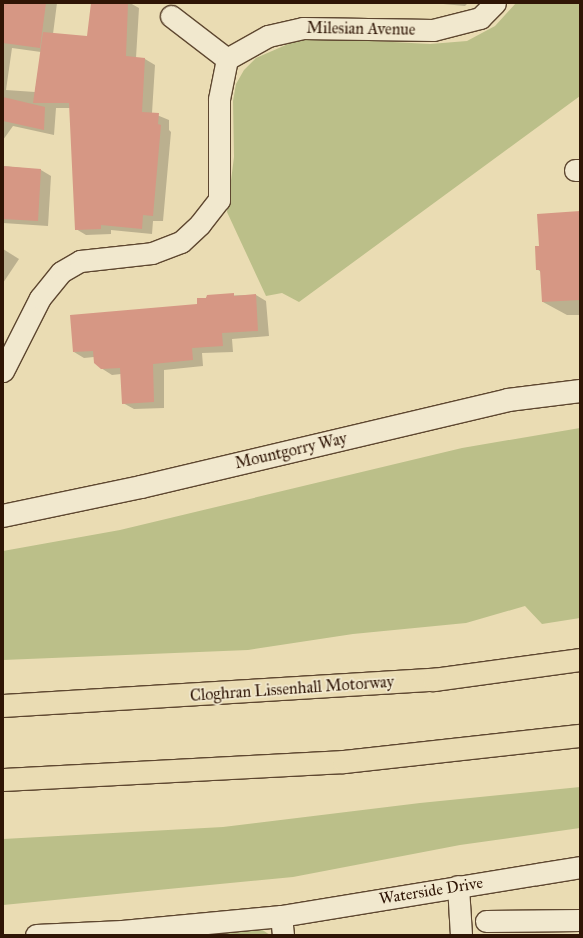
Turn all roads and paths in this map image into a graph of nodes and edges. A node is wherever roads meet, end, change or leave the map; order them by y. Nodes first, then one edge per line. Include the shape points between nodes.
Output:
1 (495, 3) edge
2 (171, 16) dead end
3 (227, 59) junction
4 (3, 371) edge
5 (580, 391) edge
6 (4, 514) edge
7 (580, 660) edge
8 (3, 706) edge
9 (580, 736) edge
10 (3, 780) edge
11 (580, 867) edge
12 (458, 886) junction
13 (580, 920) edge
14 (486, 921) dead end
15 (282, 926) edge
16 (461, 928) edge
17 (122, 933) edge
18 (36, 935) edge

1 - 3 street, Milesian Avenue via 480,18 433,30 303,28 268,36
2 - 3 street
3 - 4 street via 219,99 219,200 200,224 180,242 152,253 80,261 61,272 40,298
5 - 6 street, Mountgorry Way via 508,400 141,487
7 - 8 highway, Cloghran Lissenhall Motorway via 434,680
9 - 10 highway via 344,762
11 - 12 street, Waterside Drive
12 - 15 street, Waterside Drive
12 - 16 street
13 - 14 street
15 - 17 street, Waterside Drive
17 - 18 street, Waterside Drive

